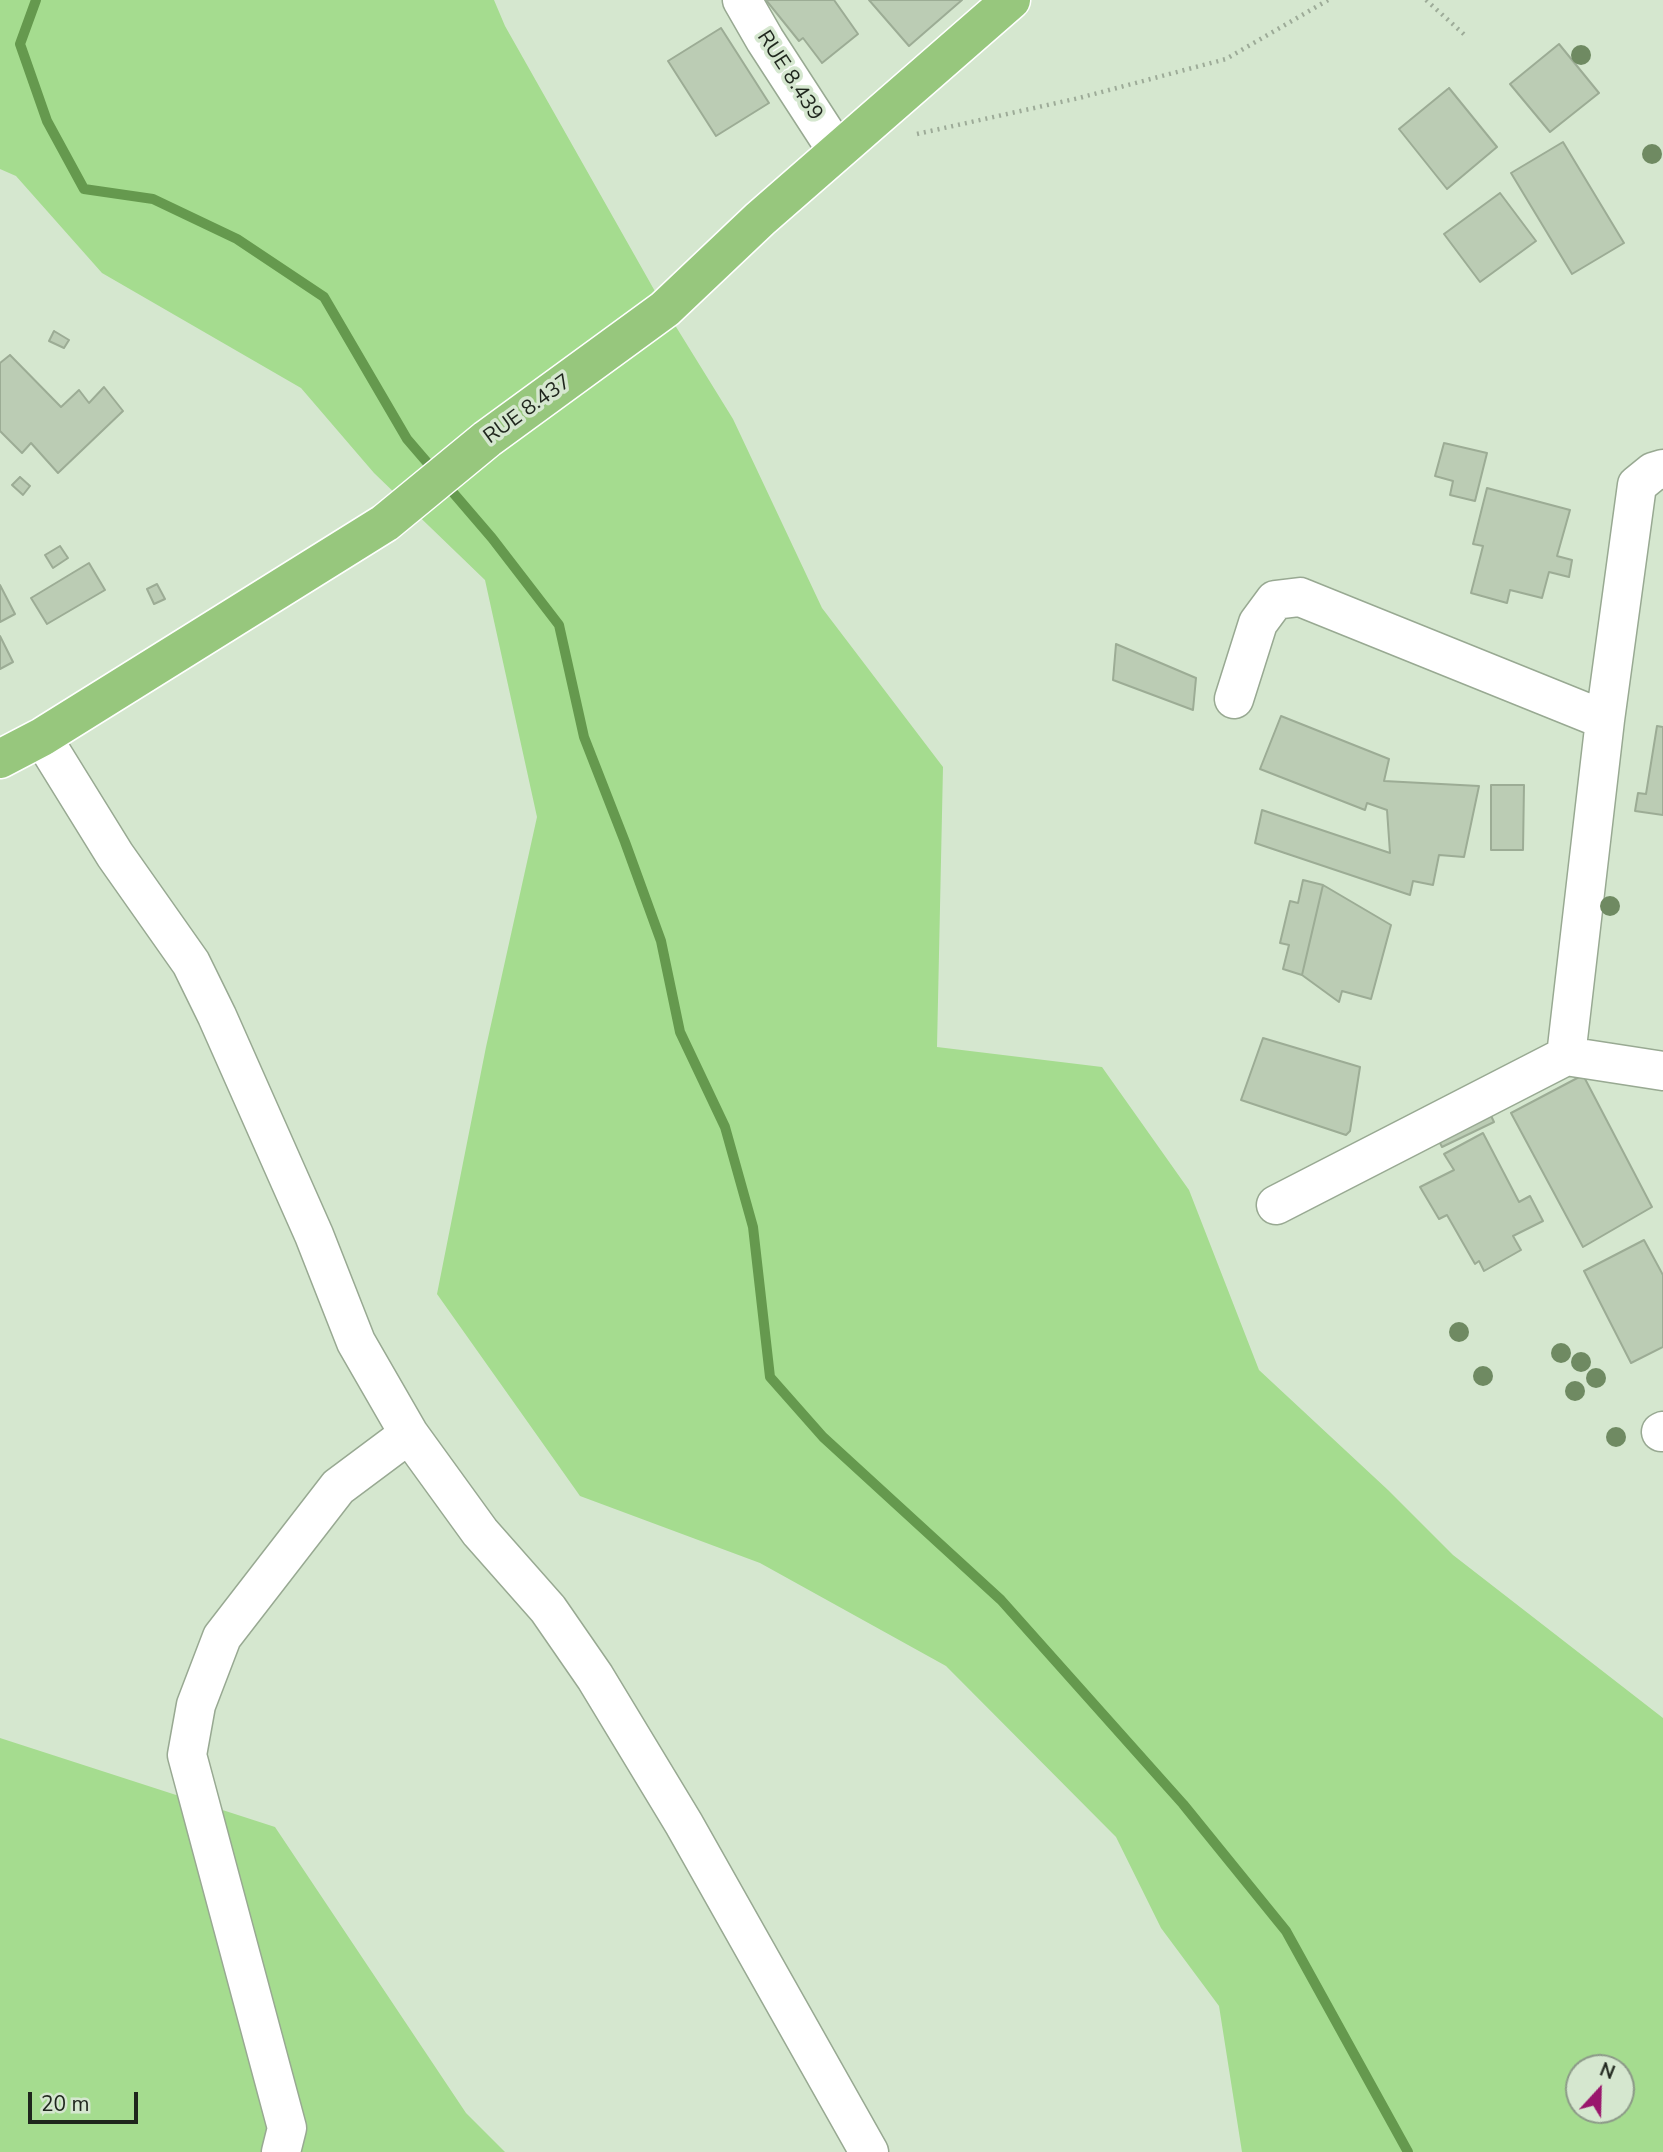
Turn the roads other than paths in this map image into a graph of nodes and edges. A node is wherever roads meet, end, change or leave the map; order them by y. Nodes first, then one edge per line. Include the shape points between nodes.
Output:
1 (741, 0) edge
2 (1011, 0) edge
3 (837, 152) junction
4 (1663, 469) edge
5 (1234, 699) dead end
6 (1605, 720) junction
7 (42, 737) junction
8 (0, 758) edge
9 (1566, 1056) junction
10 (1663, 1071) edge
11 (1276, 1205) dead end
12 (409, 1434) junction
13 (281, 2152) edge
14 (869, 2152) edge

1 - 3 street, RUE 8.439
2 - 3 main road, RUE 8.437
3 - 7 main road, RUE 8.437 via 665,309 487,439 385,523
4 - 6 street via 1637,485
5 - 6 street via 1258,623 1275,600 1300,597
6 - 9 street
7 - 8 main road, RUE 8.437
7 - 12 street via 115,855 191,963 314,1235 356,1342
9 - 10 street
9 - 11 street
12 - 13 street via 338,1487 222,1637 195,1705 187,1755 287,2128
12 - 14 street via 480,1532 548,1609 595,1677 684,1824

